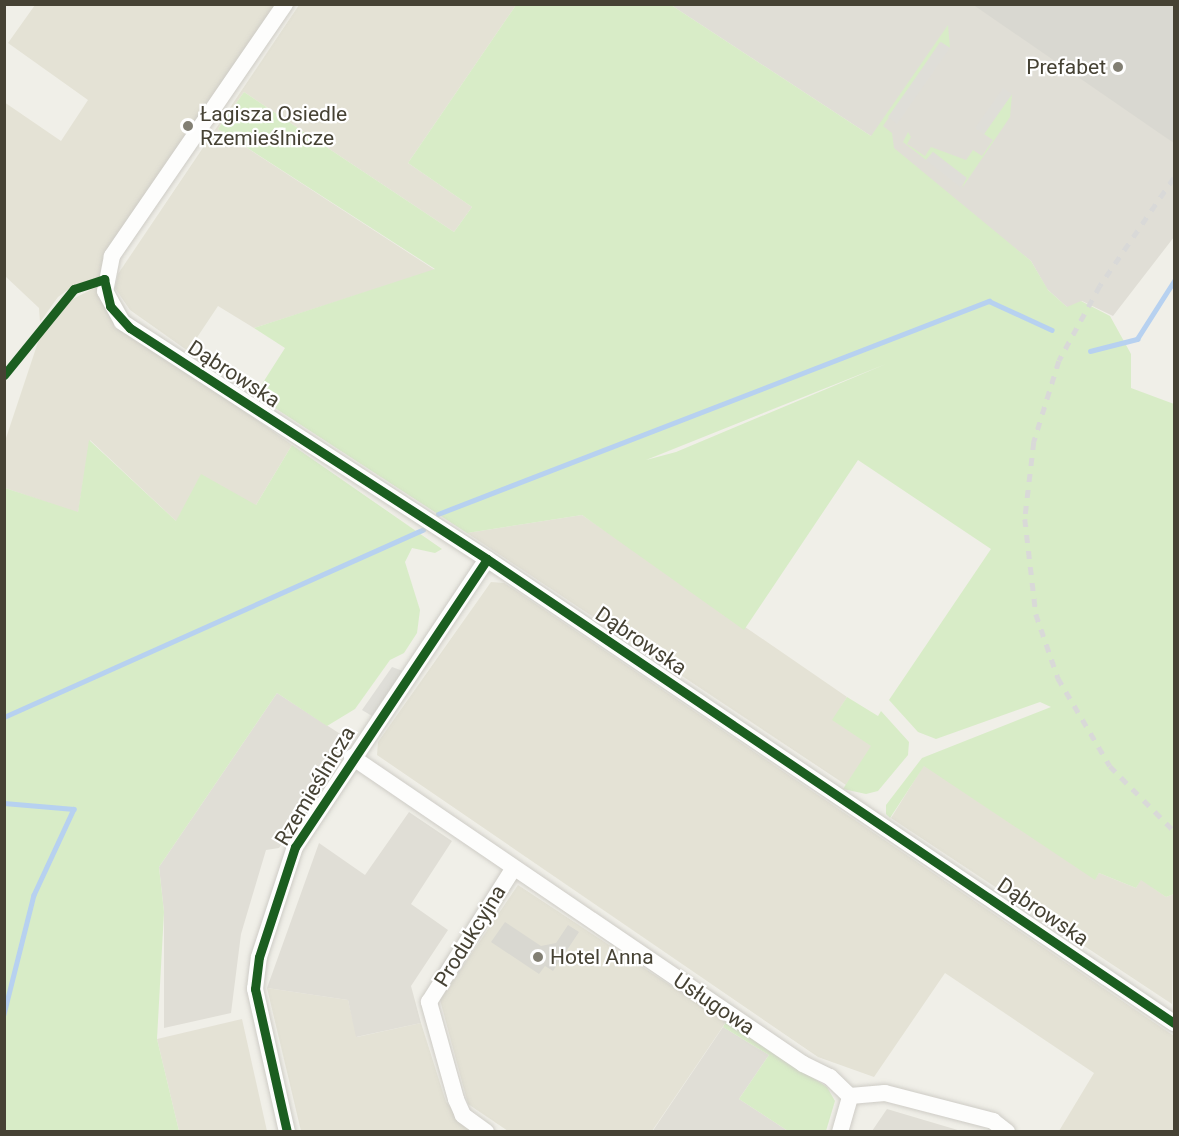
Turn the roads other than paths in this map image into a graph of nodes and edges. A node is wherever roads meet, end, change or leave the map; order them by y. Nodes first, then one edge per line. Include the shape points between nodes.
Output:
1 (285, 4) edge
2 (487, 559) junction
3 (352, 757) junction
4 (513, 869) junction
5 (1174, 1023) edge
6 (850, 1096) junction
7 (287, 1131) edge
8 (486, 1131) edge
9 (840, 1131) edge
10 (1008, 1131) edge

1 - 2 street, Dąbrowska via 112,256 104,279 107,299 130,328
2 - 3 street, Rzemieślnicza
2 - 5 street, Dąbrowska
3 - 4 street, Usługowa
3 - 7 street, Rzemieślnicza via 295,847 259,957 255,988
4 - 6 street, Usługowa via 803,1064 830,1077
4 - 8 street, Produkcyjna via 429,1002 463,1115
6 - 9 street
6 - 10 street via 885,1093 993,1121

